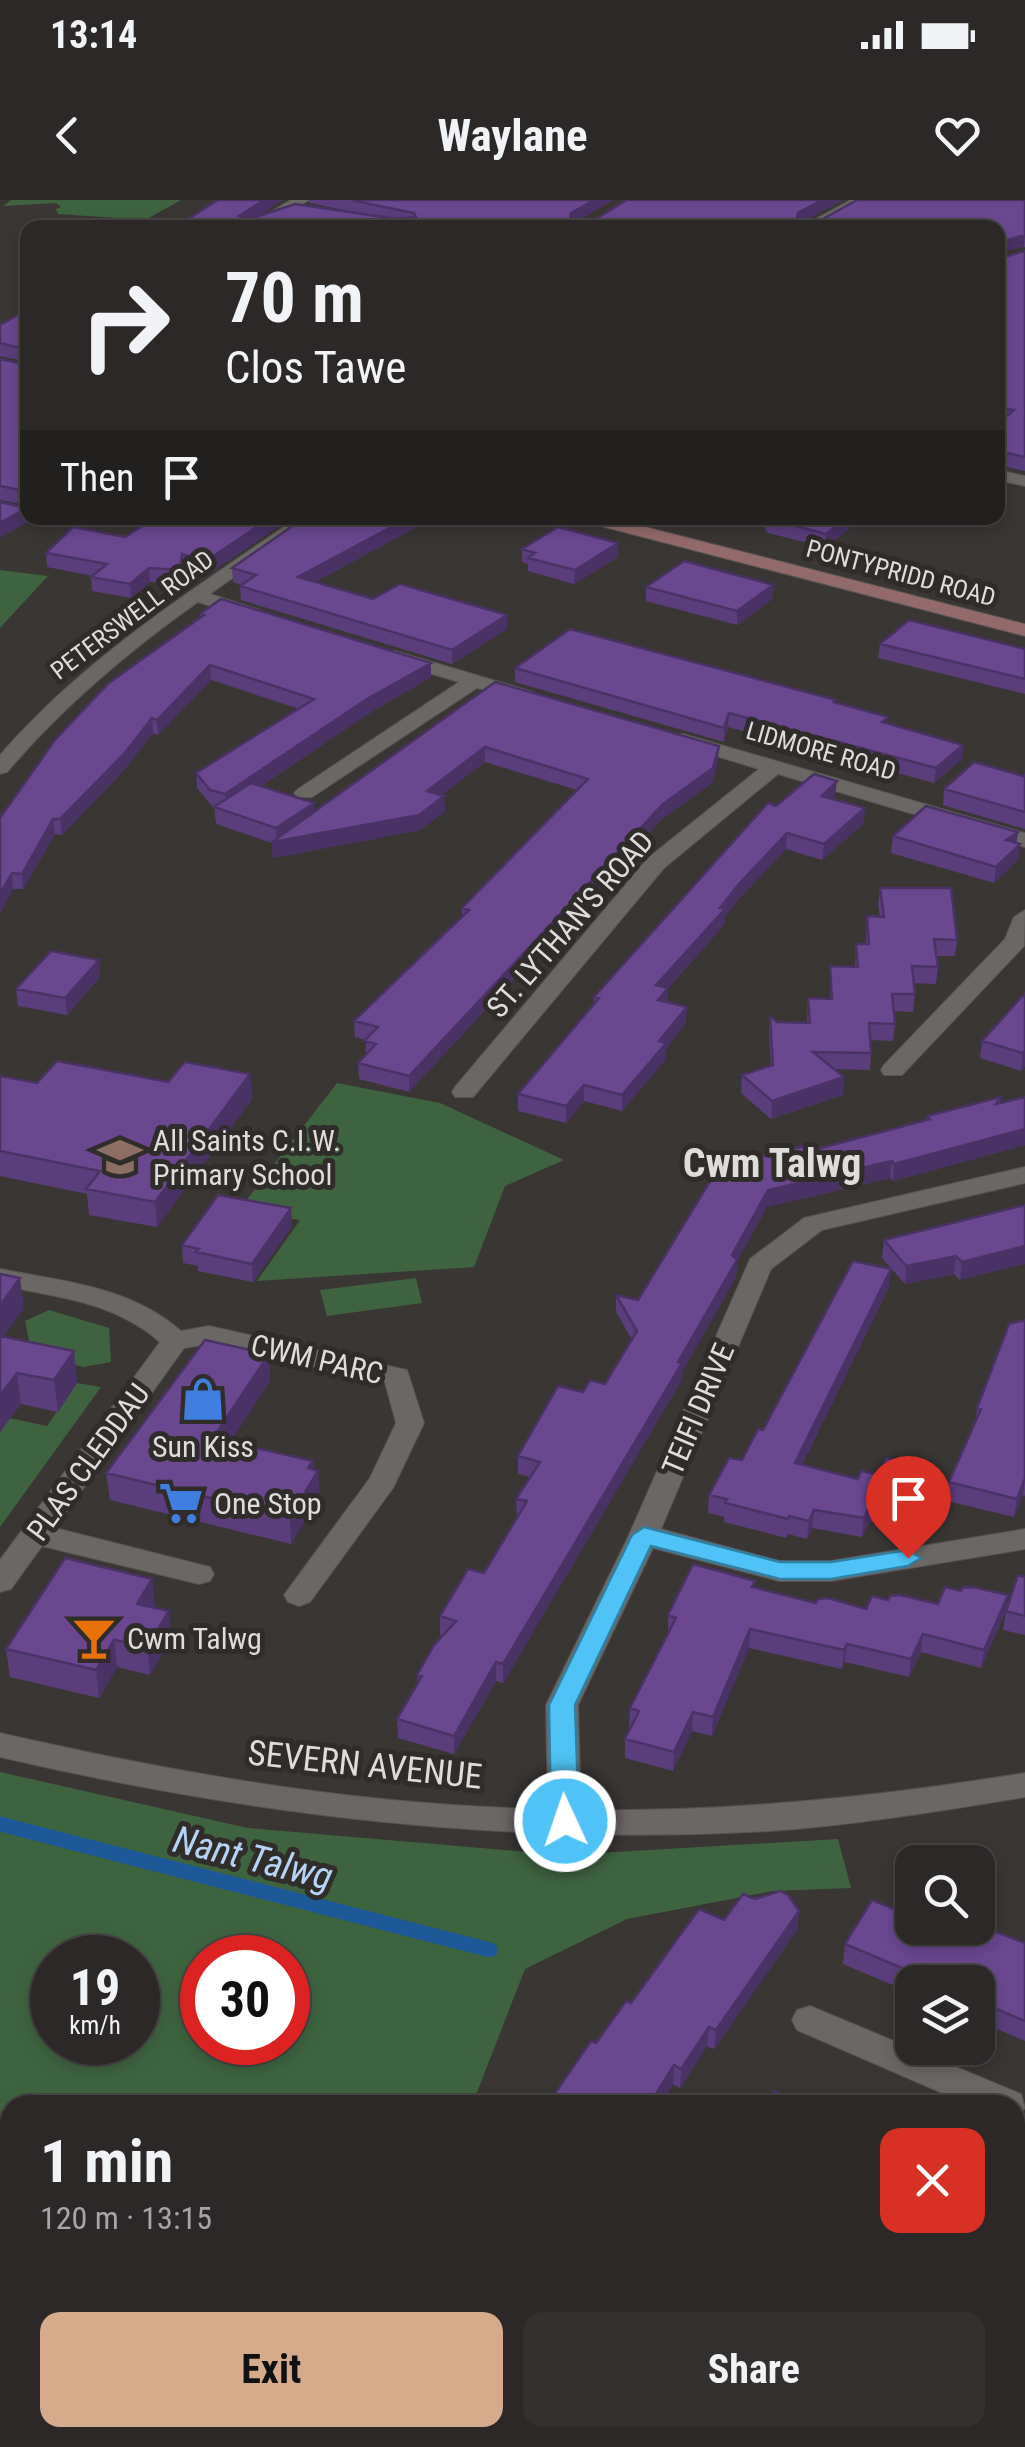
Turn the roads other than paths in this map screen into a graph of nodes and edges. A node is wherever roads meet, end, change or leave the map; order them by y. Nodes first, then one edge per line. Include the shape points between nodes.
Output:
1 (862, 200) edge
2 (300, 206) edge
3 (268, 220) edge
4 (820, 220) edge
5 (298, 525) edge
6 (618, 525) edge
7 (198, 596) junction
8 (268, 618) edge
9 (1025, 630) edge
10 (378, 652) edge
11 (474, 681) junction
12 (549, 702) edge
13 (662, 734) edge
14 (775, 766) junction
15 (0, 768) edge
16 (305, 793) dead end
17 (1025, 840) edge
18 (1025, 918) edge
19 (893, 1070) dead end
20 (464, 1092) dead end
21 (1025, 1175) edge
22 (0, 1277) edge
23 (175, 1341) junction
24 (36, 1534) junction
25 (644, 1535) junction
26 (1025, 1539) edge
27 (199, 1574) dead end
28 (0, 1582) edge
29 (299, 1594) dead end
30 (0, 1745) edge
31 (1025, 1785) edge
32 (565, 1821) junction
33 (810, 2020) dead end
34 (985, 2095) edge

1 - 4 street
2 - 3 street
5 - 7 street, PETERSWELL ROAD
6 - 9 main road, PONTYPRIDD ROAD
7 - 8 street
7 - 15 street, PETERSWELL ROAD via 100,664 34,724
10 - 11 street
11 - 12 street
11 - 16 street
13 - 14 street, LIDMORE ROAD
14 - 17 street, LIDMORE ROAD
14 - 20 street, ST. LYTHAN'S ROAD via 656,863
18 - 19 street via 1016,941
21 - 25 street, TEIFI DRIVE via 813,1224 759,1265
22 - 23 street via 110,1300 144,1314
23 - 24 street, PLAS CLEDDAU
23 - 29 street, CWM PARC via 208,1335 397,1376 410,1423 383,1481
24 - 27 street
24 - 28 street, PLAS CLEDDAU
25 - 26 street via 780,1570 831,1570
25 - 32 street, TEIFI DRIVE via 562,1705
30 - 32 street, SEVERN AVENUE via 292,1800
31 - 32 street, SEVERN AVENUE via 877,1809
33 - 34 street

